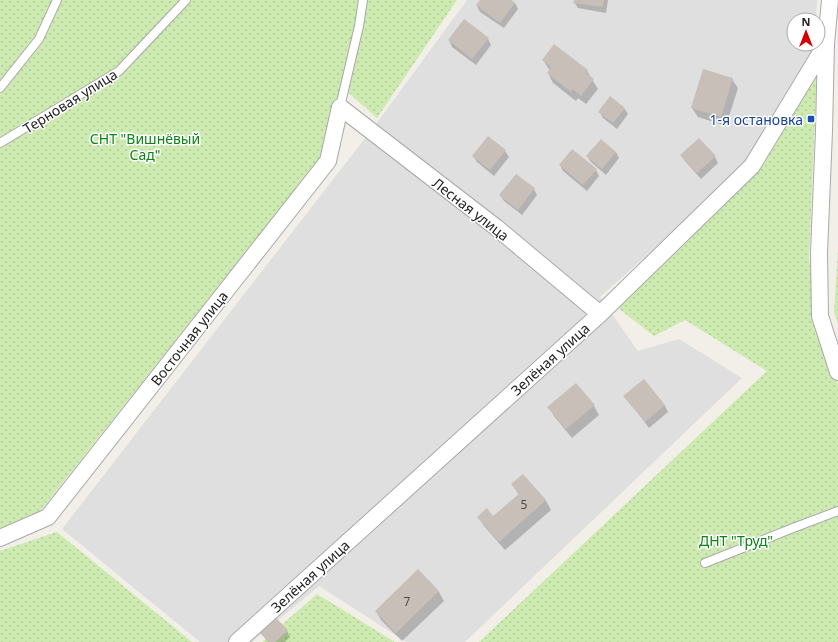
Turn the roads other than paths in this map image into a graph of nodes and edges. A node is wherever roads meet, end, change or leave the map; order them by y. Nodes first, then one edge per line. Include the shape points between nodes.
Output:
1 (57, 0) edge
2 (186, 0) edge
3 (363, 0) edge
4 (830, 0) edge
5 (826, 44) edge
6 (821, 52) edge
7 (826, 52) edge
8 (0, 88) edge
9 (340, 107) junction
10 (0, 143) edge
11 (600, 314) junction
12 (838, 372) edge
13 (838, 512) edge
14 (0, 538) edge
15 (705, 563) dead end
16 (237, 642) edge

1 - 8 lane via 39,39
2 - 10 lane, Терновая улица via 119,71
3 - 9 lane
4 - 5 street
6 - 11 street, Зелёная улица via 752,166
7 - 12 street via 819,253 820,316
9 - 11 street, Лесная улица via 497,228
9 - 14 street, Восточная улица via 328,161 48,517
11 - 16 street, Зелёная улица
13 - 15 lane

